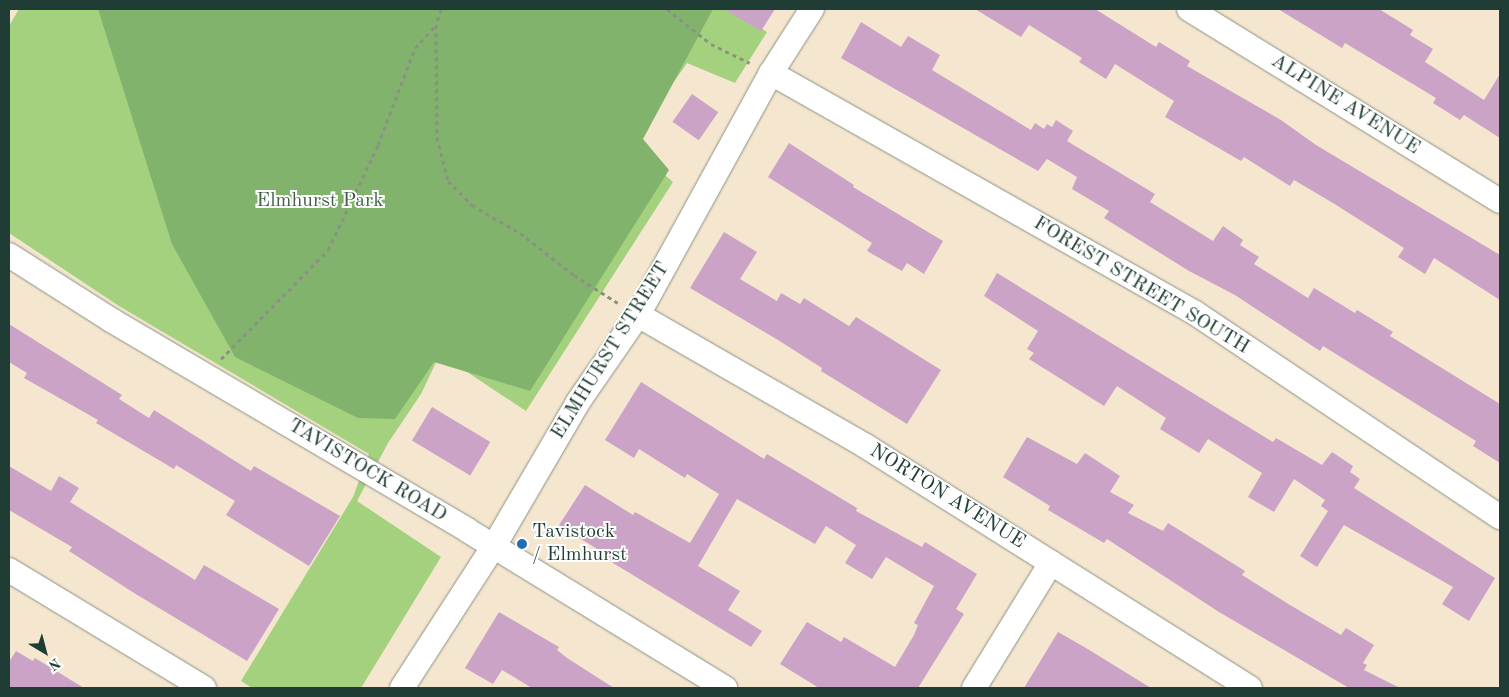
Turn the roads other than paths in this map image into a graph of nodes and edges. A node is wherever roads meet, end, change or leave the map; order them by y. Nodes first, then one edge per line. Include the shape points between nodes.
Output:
1 (812, 9) edge
2 (1189, 9) edge
3 (771, 73) junction
4 (1500, 201) edge
5 (9, 255) edge
6 (638, 315) junction
7 (1500, 517) edge
8 (494, 546) junction
9 (1051, 563) junction
10 (9, 570) edge
11 (204, 688) edge
12 (402, 688) edge
13 (725, 688) edge
14 (974, 688) edge
15 (1250, 688) edge

1 - 3 street, ELMHURST STREET
2 - 4 street, ALPINE AVENUE
3 - 6 street, ELMHURST STREET
3 - 7 street, FOREST STREET SOUTH via 1195,313
5 - 8 street, TAVISTOCK ROAD via 205,376
6 - 8 street, ELMHURST STREET via 578,402
6 - 9 street, NORTON AVENUE via 864,445
8 - 12 street, ELMHURST STREET
8 - 13 street, TAVISTOCK ROAD
9 - 14 street
9 - 15 street, NORTON AVENUE
10 - 11 street

